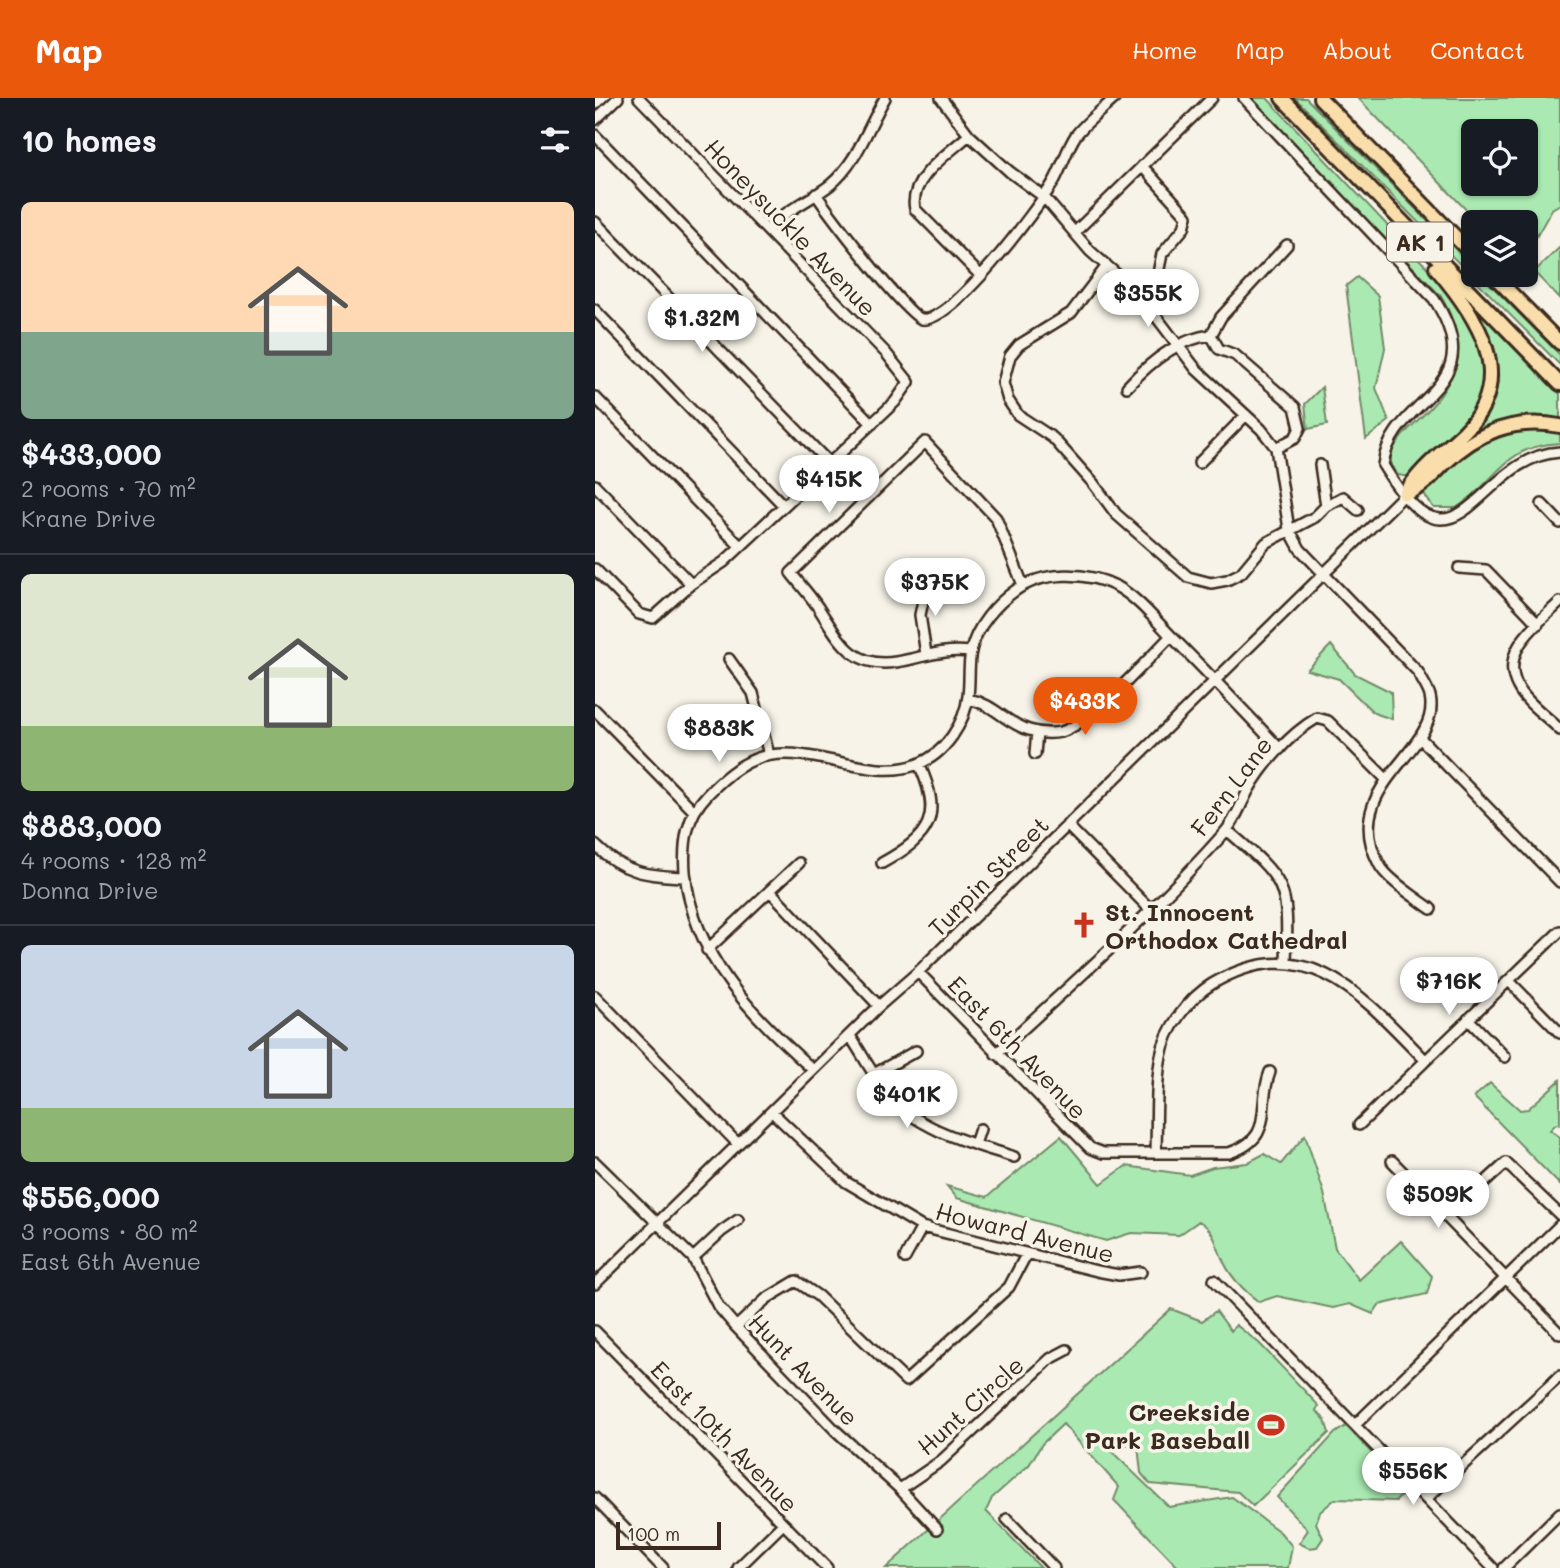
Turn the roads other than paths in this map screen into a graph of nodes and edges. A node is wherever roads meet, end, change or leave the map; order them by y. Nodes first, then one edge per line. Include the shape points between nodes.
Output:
1 (639, 98) edge
2 (885, 98) edge
3 (941, 98) edge
4 (1115, 98) edge
5 (1212, 98) edge
6 (1244, 98) edge
7 (1282, 98) edge
8 (1320, 98) edge
9 (616, 99) edge
10 (595, 120) edge
11 (595, 135) edge
12 (969, 135) junction
13 (1142, 166) junction
14 (1372, 192) junction
15 (816, 194) junction
16 (1044, 197) junction
17 (784, 215) dead end
18 (595, 222) edge
19 (1075, 232) junction
20 (1461, 243) edge
21 (1287, 245) dead end
22 (1107, 267) junction
23 (981, 275) junction
24 (1505, 287) edge
25 (1143, 299) junction
26 (595, 310) edge
27 (1211, 335) junction
28 (1560, 344) edge
29 (1178, 346) junction
30 (1560, 384) edge
31 (1127, 387) dead end
32 (595, 397) edge
33 (1246, 415) junction
34 (871, 424) junction
35 (1560, 426) edge
36 (1276, 448) junction
37 (1560, 452) edge
38 (1199, 463) dead end
39 (830, 464) junction
40 (1320, 465) dead end
41 (595, 485) edge
42 (1405, 494) junction
43 (1542, 504) dead end
44 (784, 506) junction
45 (1326, 506) junction
46 (1358, 510) dead end
47 (1560, 523) edge
48 (1289, 529) junction
49 (740, 546) junction
50 (1459, 568) dead end
51 (595, 569) edge
52 (1324, 575) junction
53 (927, 582) dead end
54 (691, 584) junction
55 (1023, 586) junction
56 (1560, 602) edge
57 (1538, 624) junction
58 (1171, 636) junction
59 (971, 652) junction
60 (926, 653) junction
61 (729, 659) dead end
62 (1215, 680) junction
63 (968, 699) junction
64 (595, 710) edge
65 (1559, 727) edge
66 (1037, 732) junction
67 (1420, 738) junction
68 (1280, 749) junction
69 (1035, 754) dead end
70 (769, 755) junction
71 (919, 764) junction
72 (1386, 779) junction
73 (693, 810) junction
74 (1067, 825) junction
75 (1227, 830) junction
76 (595, 845) edge
77 (799, 863) dead end
78 (882, 863) dead end
79 (686, 877) junction
80 (1560, 882) edge
81 (769, 891) junction
82 (1150, 909) junction
83 (1431, 909) dead end
84 (1560, 930) edge
85 (707, 950) junction
86 (1286, 961) junction
87 (918, 972) junction
88 (1510, 982) junction
89 (595, 996) edge
90 (879, 1006) junction
91 (1468, 1019) junction
92 (1560, 1033) edge
93 (850, 1036) junction
94 (916, 1051) dead end
95 (996, 1054) junction
96 (1505, 1058) dead end
97 (1425, 1060) junction
98 (813, 1070) junction
99 (1270, 1072) dead end
100 (876, 1073) junction
101 (772, 1112) junction
102 (1359, 1125) dead end
103 (980, 1129) dead end
104 (738, 1144) junction
105 (975, 1144) junction
106 (1156, 1152) junction
107 (1014, 1157) dead end
108 (1392, 1161) dead end
109 (595, 1163) edge
110 (1560, 1215) edge
111 (1447, 1217) junction
112 (739, 1220) dead end
113 (656, 1225) junction
114 (1560, 1225) edge
115 (922, 1227) junction
116 (1026, 1255) junction
117 (693, 1258) junction
118 (905, 1258) dead end
119 (1141, 1272) dead end
120 (1506, 1278) junction
121 (1214, 1280) dead end
122 (595, 1284) edge
123 (736, 1327) junction
124 (595, 1331) edge
125 (1560, 1334) edge
126 (1067, 1350) dead end
127 (1560, 1376) edge
128 (1355, 1425) junction
129 (900, 1489) junction
130 (595, 1498) edge
131 (1426, 1499) junction
132 (1560, 1513) edge
133 (1007, 1519) dead end
134 (783, 1524) junction
135 (937, 1529) dead end
136 (663, 1568) edge
137 (739, 1568) edge
138 (827, 1568) edge
139 (1054, 1568) edge
140 (1493, 1568) edge
141 (1504, 1568) edge

1 - 34 street, Honeysuckle Avenue via 907,379 908,387
2 - 15 street via 854,158
3 - 12 street
4 - 16 street via 1075,137
5 - 13 street
6 - 42 street via 1445,315 1453,346 1444,378 1390,436 1385,448 1383,465
7 - 14 highway, AK 1
8 - 20 highway, AK 1
9 - 10 street
11 - 34 street
12 - 16 street
12 - 23 street via 921,180 913,199 915,209
13 - 19 street
13 - 25 street via 1187,216 1184,228 1162,254 1156,283
14 - 30 highway, AK 1
14 - 42 highway via 1455,291 1481,335 1490,365 1489,388 1478,415
15 - 17 street
15 - 23 street via 907,311 923,320 934,318
16 - 19 street
16 - 23 street
18 - 39 street
19 - 22 street
21 - 27 street via 1221,317
22 - 25 street
22 - 48 street via 1071,313 1019,345 1010,356 1003,383 1018,415 1053,438 1116,514 1188,577 1211,583 1227,580 1241,573 1266,543
24 - 28 highway
25 - 29 street
26 - 44 street
27 - 29 street
27 - 36 street via 1219,349 1235,355 1295,407 1300,428 1288,444
29 - 31 street
29 - 33 street
32 - 49 street
33 - 36 street
33 - 38 street
34 - 39 street
35 - 42 highway via 1518,424 1486,432
36 - 48 street
37 - 42 street via 1527,458 1510,468 1451,520 1426,514
39 - 44 street
40 - 45 street
41 - 54 street
42 - 52 street, Turpin Street
43 - 47 street
44 - 49 street
45 - 46 street via 1343,497
45 - 48 street via 1315,517
48 - 52 street
49 - 54 street
50 - 57 street via 1486,570
51 - 54 street via 639,614 653,618
52 - 62 street, Turpin Street
52 - 67 street via 1418,671 1430,697
53 - 60 street via 920,615
55 - 58 street via 1059,575 1099,579 1134,598
55 - 59 street via 995,608
55 - 60 street via 996,518 925,442 791,573 822,612 833,635 861,658 891,663
56 - 57 street
57 - 65 street via 1519,641 1514,663 1517,687
58 - 62 street
58 - 66 street via 1073,727
59 - 60 street via 944,649
59 - 63 street
61 - 70 street via 753,693
62 - 68 street
62 - 74 street, Turpin Street
63 - 66 street via 984,702 1013,723
63 - 71 street via 948,742
64 - 73 street
66 - 69 street
67 - 72 street
67 - 80 street
68 - 72 street, Fern Lane via 1317,718 1328,721
68 - 75 street, Fern Lane via 1250,787
70 - 71 street via 789,753 881,768
70 - 73 street via 736,770
71 - 78 street via 933,802 931,820 911,845
72 - 83 street via 1371,806 1371,838 1379,866
73 - 79 street via 686,836
74 - 82 street
74 - 87 street, Turpin Street
75 - 82 street, Fern Lane
75 - 86 street via 1267,864 1285,892
76 - 79 street via 609,859 639,874
77 - 81 street
79 - 85 street via 693,916
81 - 85 street
81 - 90 street
82 - 95 street, Fern Lane
84 - 88 street
85 - 98 street via 735,991
86 - 97 street via 1338,980
86 - 106 street via 1235,971 1196,993 1168,1034 1161,1056
87 - 90 street, Turpin Street
87 - 95 street, East 6th Avenue
88 - 91 street
88 - 92 street
89 - 104 street
90 - 93 street, Turpin Street
91 - 96 street
91 - 97 street
93 - 98 street, Turpin Street
93 - 100 street
94 - 100 street
95 - 106 street, East 6th Avenue via 1090,1148 1103,1153
97 - 102 street
98 - 101 street, Turpin Street
99 - 106 street via 1263,1090 1262,1128 1254,1139 1229,1153
100 - 105 street via 889,1096 916,1118
101 - 104 street, Turpin Street
101 - 115 street, Howard Avenue via 844,1186
103 - 105 street
104 - 113 street, Turpin Street
105 - 107 street
108 - 111 street
109 - 113 street, Hunt Avenue
110 - 111 street via 1506,1163
111 - 120 street
112 - 117 street
113 - 117 street, Hunt Avenue
113 - 122 street, Turpin Street
114 - 120 street
115 - 116 street, Howard Avenue
115 - 118 street
116 - 119 street, Howard Avenue via 1119,1275
116 - 123 street via 1009,1287 906,1381 818,1296 796,1281 766,1299
117 - 123 street, Hunt Avenue via 718,1306
120 - 125 street
120 - 128 street
121 - 128 street
123 - 129 street, Hunt Avenue
124 - 134 street, East 10th Avenue
126 - 129 street, Hunt Circle via 1050,1359 941,1461
127 - 131 street
128 - 131 street
129 - 135 street, Hunt Avenue
130 - 136 street
131 - 140 street
132 - 141 street
133 - 139 street
134 - 137 street
134 - 138 street, East 10th Avenue

